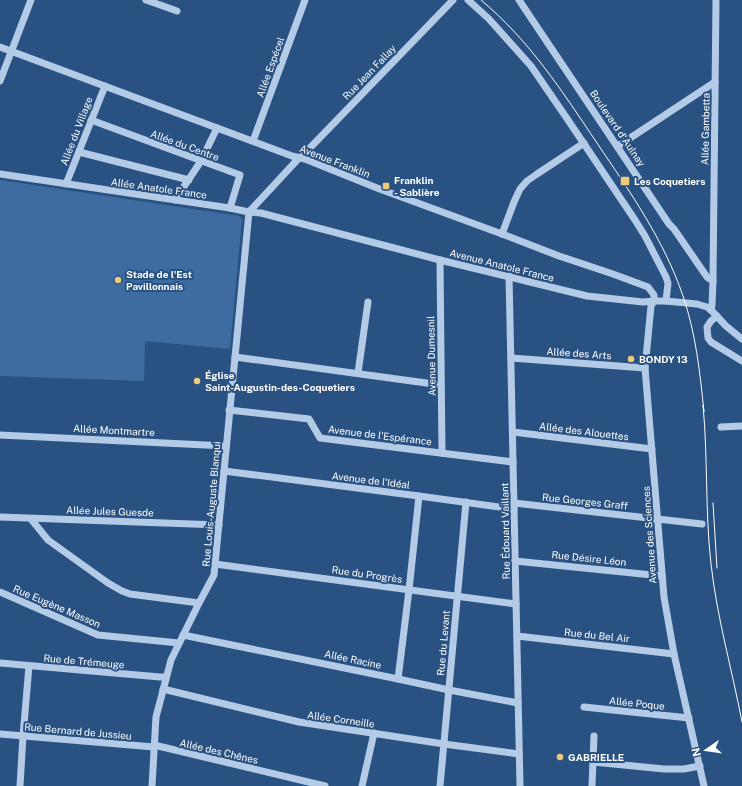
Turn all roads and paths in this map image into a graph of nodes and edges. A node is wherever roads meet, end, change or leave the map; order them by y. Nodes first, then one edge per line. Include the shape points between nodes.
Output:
1 (31, 0) edge
2 (146, 0) edge
3 (305, 0) edge
4 (453, 0) edge
5 (468, 0) edge
6 (519, 0) edge
7 (716, 0) edge
8 (177, 11) dead end
9 (0, 47) edge
10 (11, 51) junction
11 (0, 81) edge
12 (715, 82) junction
13 (105, 86) junction
14 (92, 120) junction
15 (218, 128) junction
16 (253, 141) junction
17 (584, 143) junction
18 (618, 146) junction
19 (79, 152) junction
20 (299, 158) junction
21 (201, 161) junction
22 (0, 174) edge
23 (189, 180) junction
24 (66, 184) junction
25 (174, 200) junction
26 (230, 208) junction
27 (249, 212) junction
28 (502, 234) junction
29 (440, 260) junction
30 (510, 276) junction
31 (712, 281) junction
32 (654, 301) junction
33 (666, 301) junction
34 (368, 302) dead end
35 (711, 310) junction
36 (717, 316) junction
37 (742, 339) edge
38 (235, 356) junction
39 (511, 358) junction
40 (742, 361) edge
41 (645, 368) junction
42 (358, 373) junction
43 (441, 385) junction
44 (229, 410) junction
45 (742, 426) edge
46 (721, 427) dead end
47 (513, 432) junction
48 (0, 435) edge
49 (226, 446) junction
50 (652, 449) junction
51 (442, 453) junction
52 (513, 462) junction
53 (224, 471) junction
54 (419, 496) junction
55 (466, 502) junction
56 (514, 506) junction
57 (0, 517) edge
58 (31, 519) junction
59 (658, 519) junction
60 (702, 524) dead end
61 (219, 525) junction
62 (515, 561) junction
63 (215, 564) junction
64 (662, 576) junction
65 (410, 590) junction
66 (0, 592) edge
67 (458, 597) junction
68 (199, 603) junction
69 (516, 604) junction
70 (183, 635) junction
71 (517, 636) junction
72 (179, 643) junction
73 (674, 654) junction
74 (0, 663) edge
75 (29, 666) junction
76 (166, 677) junction
77 (398, 679) junction
78 (163, 689) junction
79 (449, 690) junction
80 (518, 703) junction
81 (584, 707) dead end
82 (689, 718) junction
83 (0, 734) edge
84 (374, 734) junction
85 (23, 736) junction
86 (594, 736) dead end
87 (444, 744) junction
88 (154, 746) junction
89 (519, 754) junction
90 (594, 762) junction
91 (700, 766) junction
92 (20, 786) edge
93 (152, 786) edge
94 (325, 786) edge
95 (362, 786) edge
96 (440, 786) edge
97 (520, 786) edge
98 (592, 786) edge
99 (704, 786) edge

1 - 10 street
2 - 8 street
3 - 16 street, Allée Espécel
4 - 20 street, Rue Jean Fallay
5 - 17 street via 489,19 531,66
6 - 18 street, Boulevard d'Aulnay
7 - 12 street, Allée Gambetta
9 - 10 street, Avenue Franklin
10 - 11 street
10 - 13 street, Avenue Franklin
12 - 18 street
12 - 31 street, Allée Gambetta
13 - 14 street, Allée du Village
13 - 15 street, Avenue Franklin
14 - 19 street, Allée du Village
14 - 21 street, Allée du Centre
15 - 16 street, Avenue Franklin
15 - 21 street
16 - 20 street, Avenue Franklin
17 - 28 street via 527,181 520,189
17 - 33 street via 645,236 668,283
18 - 31 street, Boulevard d'Aulnay via 669,224
19 - 23 street
19 - 24 street, Allée du Village
20 - 27 street, Rue Jean Fallay
20 - 28 street, Avenue Franklin
21 - 23 street
21 - 26 street, Allée du Centre via 240,175
22 - 24 street, Allée Anatole France
23 - 25 street
24 - 25 street, Allée Anatole France
25 - 26 street, Allée Anatole France
26 - 27 street, Allée Anatole France
27 - 29 street, Avenue Anatole France
27 - 38 street, Rue Louis-Auguste Blanqui
28 - 32 street, Avenue Franklin via 648,287 654,295
29 - 30 street, Avenue Anatole France
29 - 43 street, Avenue Dumesnil
30 - 32 street, Avenue Anatole France via 587,296
30 - 39 street, Rue Édouard Vaillant
31 - 35 street
32 - 33 street, Avenue Anatole France
32 - 41 street, Avenue des Sciences via 651,306
33 - 35 street, Avenue Anatole France via 697,304
34 - 42 street
35 - 36 street, Avenue Anatole France
36 - 37 street, Avenue Anatole France
36 - 40 street via 707,327 708,338
38 - 42 street
38 - 44 street, Rue Louis-Auguste Blanqui
39 - 41 street, Allée des Arts
39 - 47 street, Rue Édouard Vaillant
41 - 50 street, Avenue des Sciences
42 - 43 street
43 - 51 street, Avenue Dumesnil
44 - 49 street, Rue Louis-Auguste Blanqui
44 - 51 street, Avenue de l'Espérance via 309,419 320,438
45 - 46 street
47 - 50 street, Allée des Alouettes
47 - 52 street, Rue Édouard Vaillant
48 - 49 street, Allée Montmartre
49 - 53 street, Rue Louis-Auguste Blanqui
50 - 59 street, Avenue des Sciences
51 - 52 street, Avenue de l'Espérance
52 - 56 street, Rue Édouard Vaillant
53 - 54 street, Avenue de l'Idéal
53 - 61 street, Rue Louis-Auguste Blanqui
54 - 55 street, Avenue de l'Idéal
54 - 65 street
55 - 56 street, Avenue de l'Idéal
55 - 67 street, Rue du Levant
56 - 59 street, Rue Georges Graff
56 - 62 street, Rue Édouard Vaillant
57 - 58 street, Allée Jules Guesde
58 - 61 street, Allée Jules Guesde
58 - 68 street via 48,540 122,591
59 - 60 street, Rue Georges Graff
59 - 64 street, Avenue des Sciences
61 - 63 street, Rue Louis-Auguste Blanqui
62 - 64 street, Rue Désire Léon
62 - 69 street, Rue Édouard Vaillant
63 - 65 street, Rue du Progrès
63 - 68 street, Rue Louis-Auguste Blanqui via 214,575
64 - 73 street, Avenue des Sciences
65 - 67 street, Rue du Progrès
65 - 77 street
66 - 72 street, Rue Eugène Masson via 98,635
67 - 69 street, Rue du Progrès
67 - 79 street, Rue du Levant
68 - 70 street, Rue Louis-Auguste Blanqui
69 - 71 street, Rue Édouard Vaillant
70 - 72 street, Rue Louis-Auguste Blanqui
70 - 77 street, Allée Racine
71 - 73 street, Rue du Bel Air
71 - 80 street, Rue Édouard Vaillant
72 - 76 street, Rue Louis-Auguste Blanqui
73 - 82 street, Avenue des Sciences
74 - 75 street, Rue de Trémeuge
75 - 76 street, Rue de Trémeuge
75 - 85 street
76 - 78 street, Rue Louis-Auguste Blanqui
77 - 79 street, Allée Racine
78 - 84 street, Allée Corneille via 299,722
78 - 88 street, Rue Louis-Auguste Blanqui via 156,717
79 - 80 street, Allée Racine
79 - 87 street, Rue du Levant
80 - 89 street, Rue Édouard Vaillant
81 - 82 street, Allée Poque
82 - 91 street, Avenue des Sciences
83 - 85 street, Rue Bernard de Jussieu
84 - 87 street, Allée Corneille
84 - 95 street
85 - 88 street, Rue Bernard de Jussieu
85 - 92 street
86 - 90 street
87 - 89 street, Allée Corneille
87 - 96 street, Rue du Levant
88 - 93 street, Rue Louis-Auguste Blanqui
88 - 94 street, Allée des Chênes
89 - 97 street, Rue Édouard Vaillant
90 - 91 street via 664,769
90 - 98 street
91 - 99 street, Avenue des Sciences

